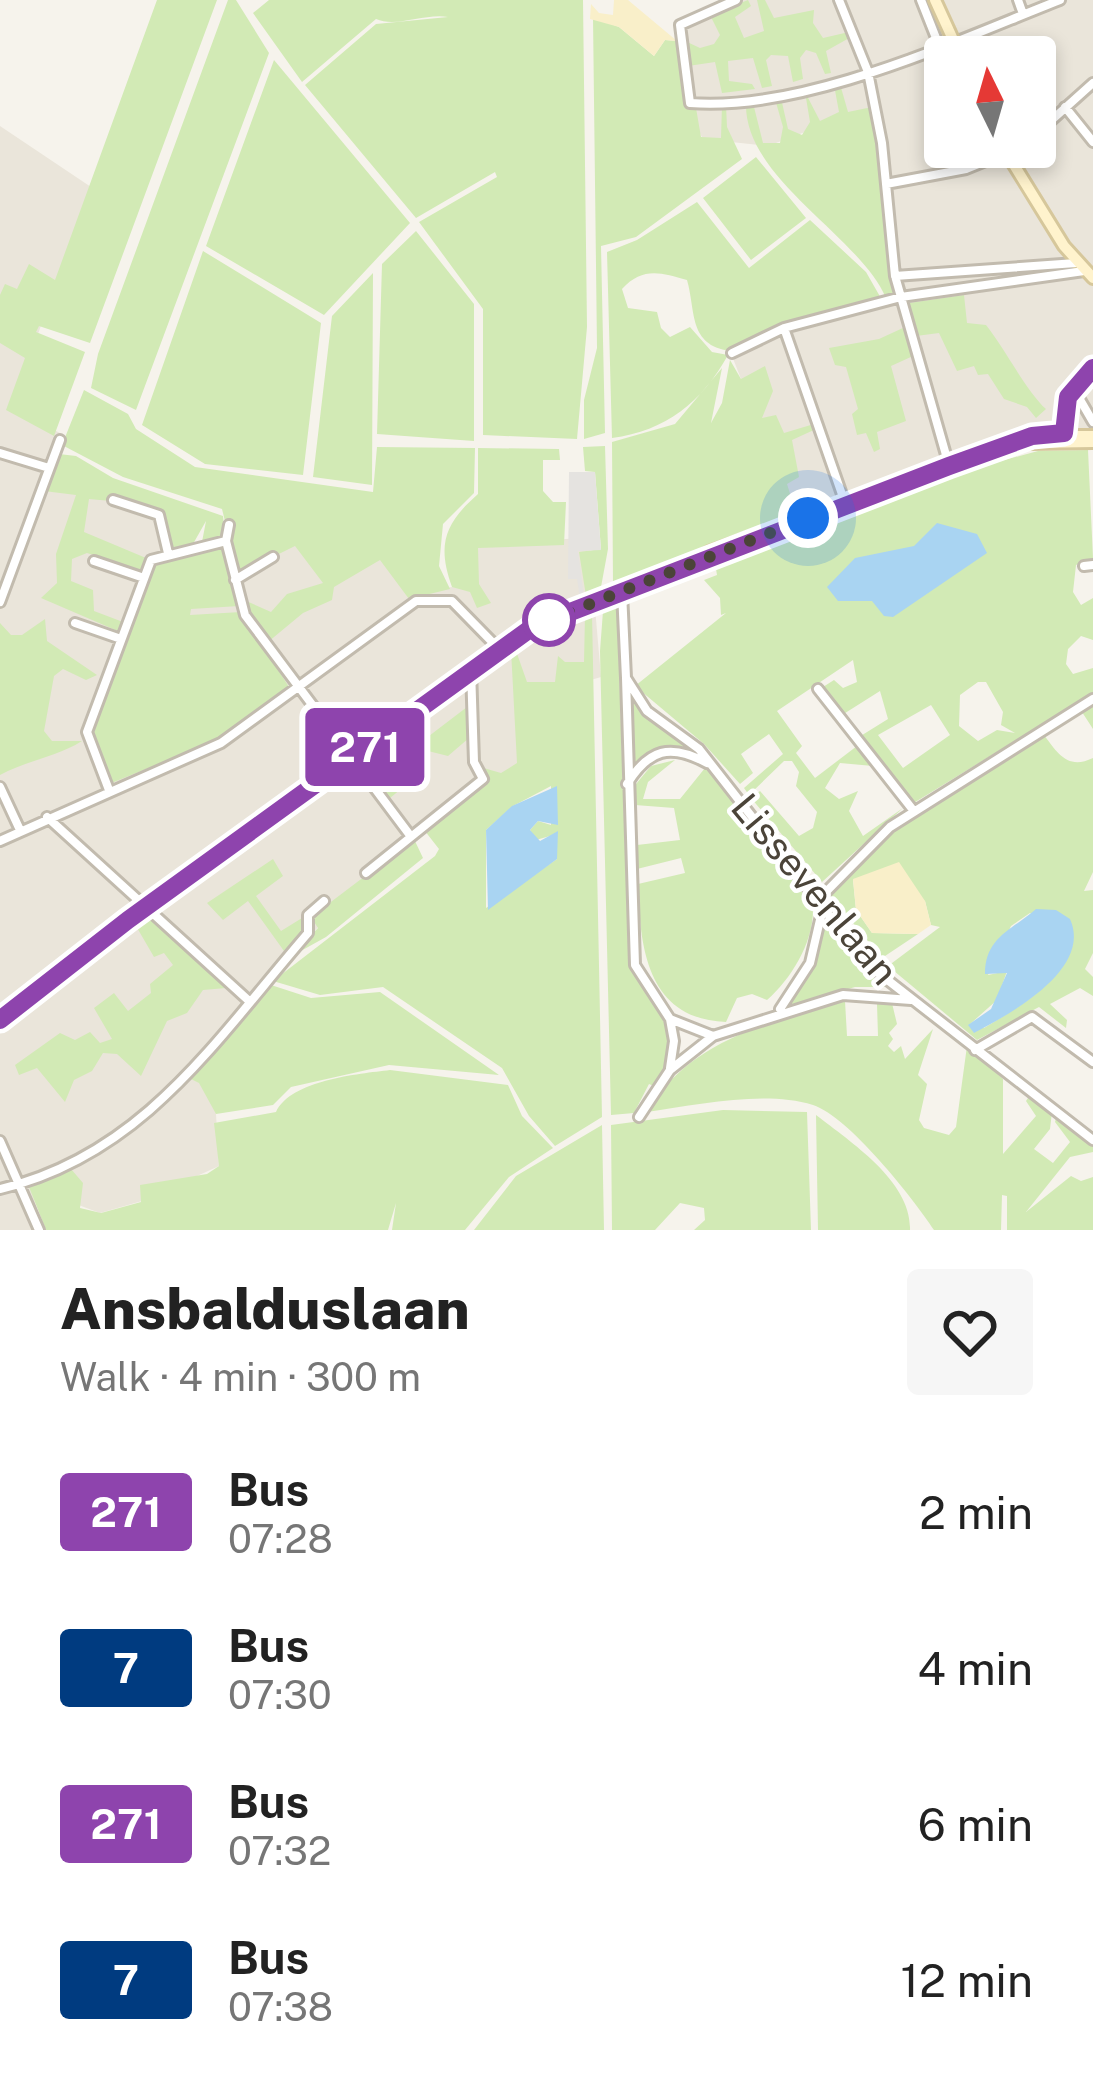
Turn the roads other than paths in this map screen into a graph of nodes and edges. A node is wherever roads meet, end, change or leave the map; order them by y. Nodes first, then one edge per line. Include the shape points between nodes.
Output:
1 (736, 0) edge
2 (839, 0) edge
3 (921, 0) edge
4 (935, 0) edge
5 (1018, 0) edge
6 (1059, 0) edge
7 (1023, 14) junction
8 (940, 36) edge
9 (944, 36) edge
10 (969, 36) edge
11 (924, 53) edge
12 (868, 72) junction
13 (1093, 82) edge
14 (1065, 107) junction
15 (1056, 115) edge
16 (1093, 142) edge
17 (1014, 168) edge
18 (966, 169) edge
19 (886, 184) junction
20 (1084, 271) edge
21 (895, 276) junction
22 (901, 297) junction
23 (784, 328) junction
24 (732, 353) dead end
25 (1093, 368) edge
26 (1073, 389) junction
27 (1093, 422) edge
28 (1064, 437) junction
29 (1093, 439) edge
30 (60, 440) dead end
31 (0, 453) edge
32 (49, 468) junction
33 (950, 468) junction
34 (112, 500) dead end
35 (846, 504) junction
36 (229, 525) dead end
37 (226, 541) junction
38 (168, 553) junction
39 (273, 557) dead end
40 (94, 561) dead end
41 (144, 578) junction
42 (236, 580) junction
43 (622, 592) junction
44 (0, 602) edge
45 (75, 623) dead end
46 (121, 639) junction
47 (499, 648) junction
48 (471, 669) junction
49 (626, 678) junction
50 (818, 688) dead end
51 (298, 689) junction
52 (1093, 700) edge
53 (351, 758) junction
54 (712, 765) junction
55 (627, 786) junction
56 (0, 787) edge
57 (109, 790) junction
58 (914, 810) junction
59 (47, 817) junction
60 (20, 830) junction
61 (409, 834) junction
62 (0, 841) edge
63 (366, 873) dead end
64 (324, 902) dead end
65 (820, 903) junction
66 (147, 909) junction
67 (248, 1000) junction
68 (912, 1000) junction
69 (775, 1014) junction
70 (0, 1018) edge
71 (670, 1018) junction
72 (713, 1036) junction
73 (975, 1050) junction
74 (1093, 1062) edge
75 (670, 1070) junction
76 (640, 1117) dead end
77 (1093, 1140) edge
78 (0, 1141) edge
79 (22, 1184) junction
80 (0, 1189) edge
81 (39, 1230) edge

1 - 12 street via 682,22 690,103 770,96
2 - 12 street
3 - 8 street
4 - 9 main road
5 - 7 street
6 - 7 street
7 - 10 street
11 - 12 street
12 - 19 street
13 - 14 street
14 - 15 street
14 - 16 street
17 - 20 main road
18 - 19 street
19 - 21 street
20 - 21 street
20 - 22 street
21 - 22 street
22 - 23 street
22 - 33 street
23 - 24 street
23 - 35 street
25 - 26 main road
26 - 27 street
26 - 28 main road
28 - 29 main road
28 - 33 main road
30 - 32 street
31 - 32 street
32 - 44 street
33 - 35 main road
34 - 38 street via 159,515
35 - 43 main road
36 - 37 street
37 - 38 street
37 - 42 street
38 - 41 street via 154,557
39 - 42 street
40 - 41 street
41 - 46 street
42 - 51 street via 245,615
43 - 47 main road via 607,592
43 - 49 street
45 - 46 street
46 - 57 street via 86,732
47 - 48 main road
47 - 51 street via 452,601 425,599
48 - 53 main road
48 - 61 street via 474,762 483,779
49 - 54 street, Lissevenlaan via 647,711
49 - 55 street
50 - 58 street
51 - 53 street
51 - 57 street via 221,742
52 - 58 street
53 - 61 street
53 - 66 main road
54 - 55 street, Lissevenlaan via 657,750
54 - 65 street, Lissevenlaan
55 - 71 street via 632,954 641,982
56 - 60 street
57 - 59 street
58 - 65 street via 865,846
59 - 60 street
59 - 66 street
60 - 62 street
61 - 63 street
64 - 67 street
65 - 68 street, Lissevenlaan via 867,964
65 - 69 street via 810,963
66 - 67 street
66 - 70 main road
67 - 79 street via 140,1123
68 - 69 street via 843,995
68 - 73 street, Lissevenlaan
69 - 72 street
71 - 72 street
71 - 75 street
72 - 75 street
73 - 74 street via 1032,1017
73 - 77 street, Lissevenlaan
75 - 76 street
78 - 79 street
79 - 80 street
79 - 81 street

